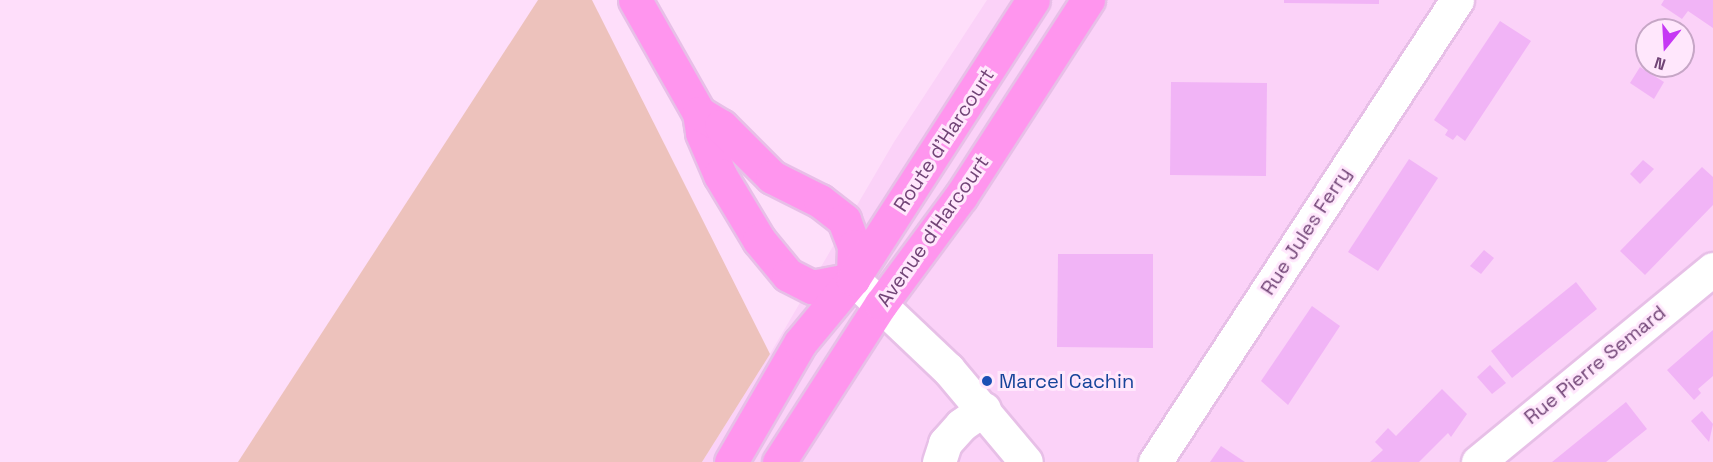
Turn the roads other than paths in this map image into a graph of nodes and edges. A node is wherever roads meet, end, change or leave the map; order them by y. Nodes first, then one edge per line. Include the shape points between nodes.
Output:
1 (635, 0) edge
2 (1033, 0) edge
3 (1088, 0) edge
4 (1456, 0) edge
5 (699, 112) junction
6 (1713, 269) edge
7 (853, 279) junction
8 (881, 304) junction
9 (984, 409) junction
10 (730, 462) edge
11 (779, 462) edge
12 (939, 462) edge
13 (1026, 462) edge
14 (1155, 462) edge
15 (1478, 462) edge

1 - 5 main road
2 - 7 main road, Route d'Harcourt
3 - 8 main road, Avenue d'Harcourt via 961,196
4 - 14 street, Rue Jules Ferry
5 - 7 main road via 721,126 772,177 820,201 844,220 854,246
5 - 7 main road via 702,133 720,175 759,240 788,274 812,287
6 - 15 street, Rue Pierre Semard
7 - 8 street
7 - 10 main road, Avenue d'Harcourt via 800,343
8 - 9 street
8 - 11 main road, Avenue d'Harcourt
9 - 12 street via 961,425 945,443
9 - 13 street

